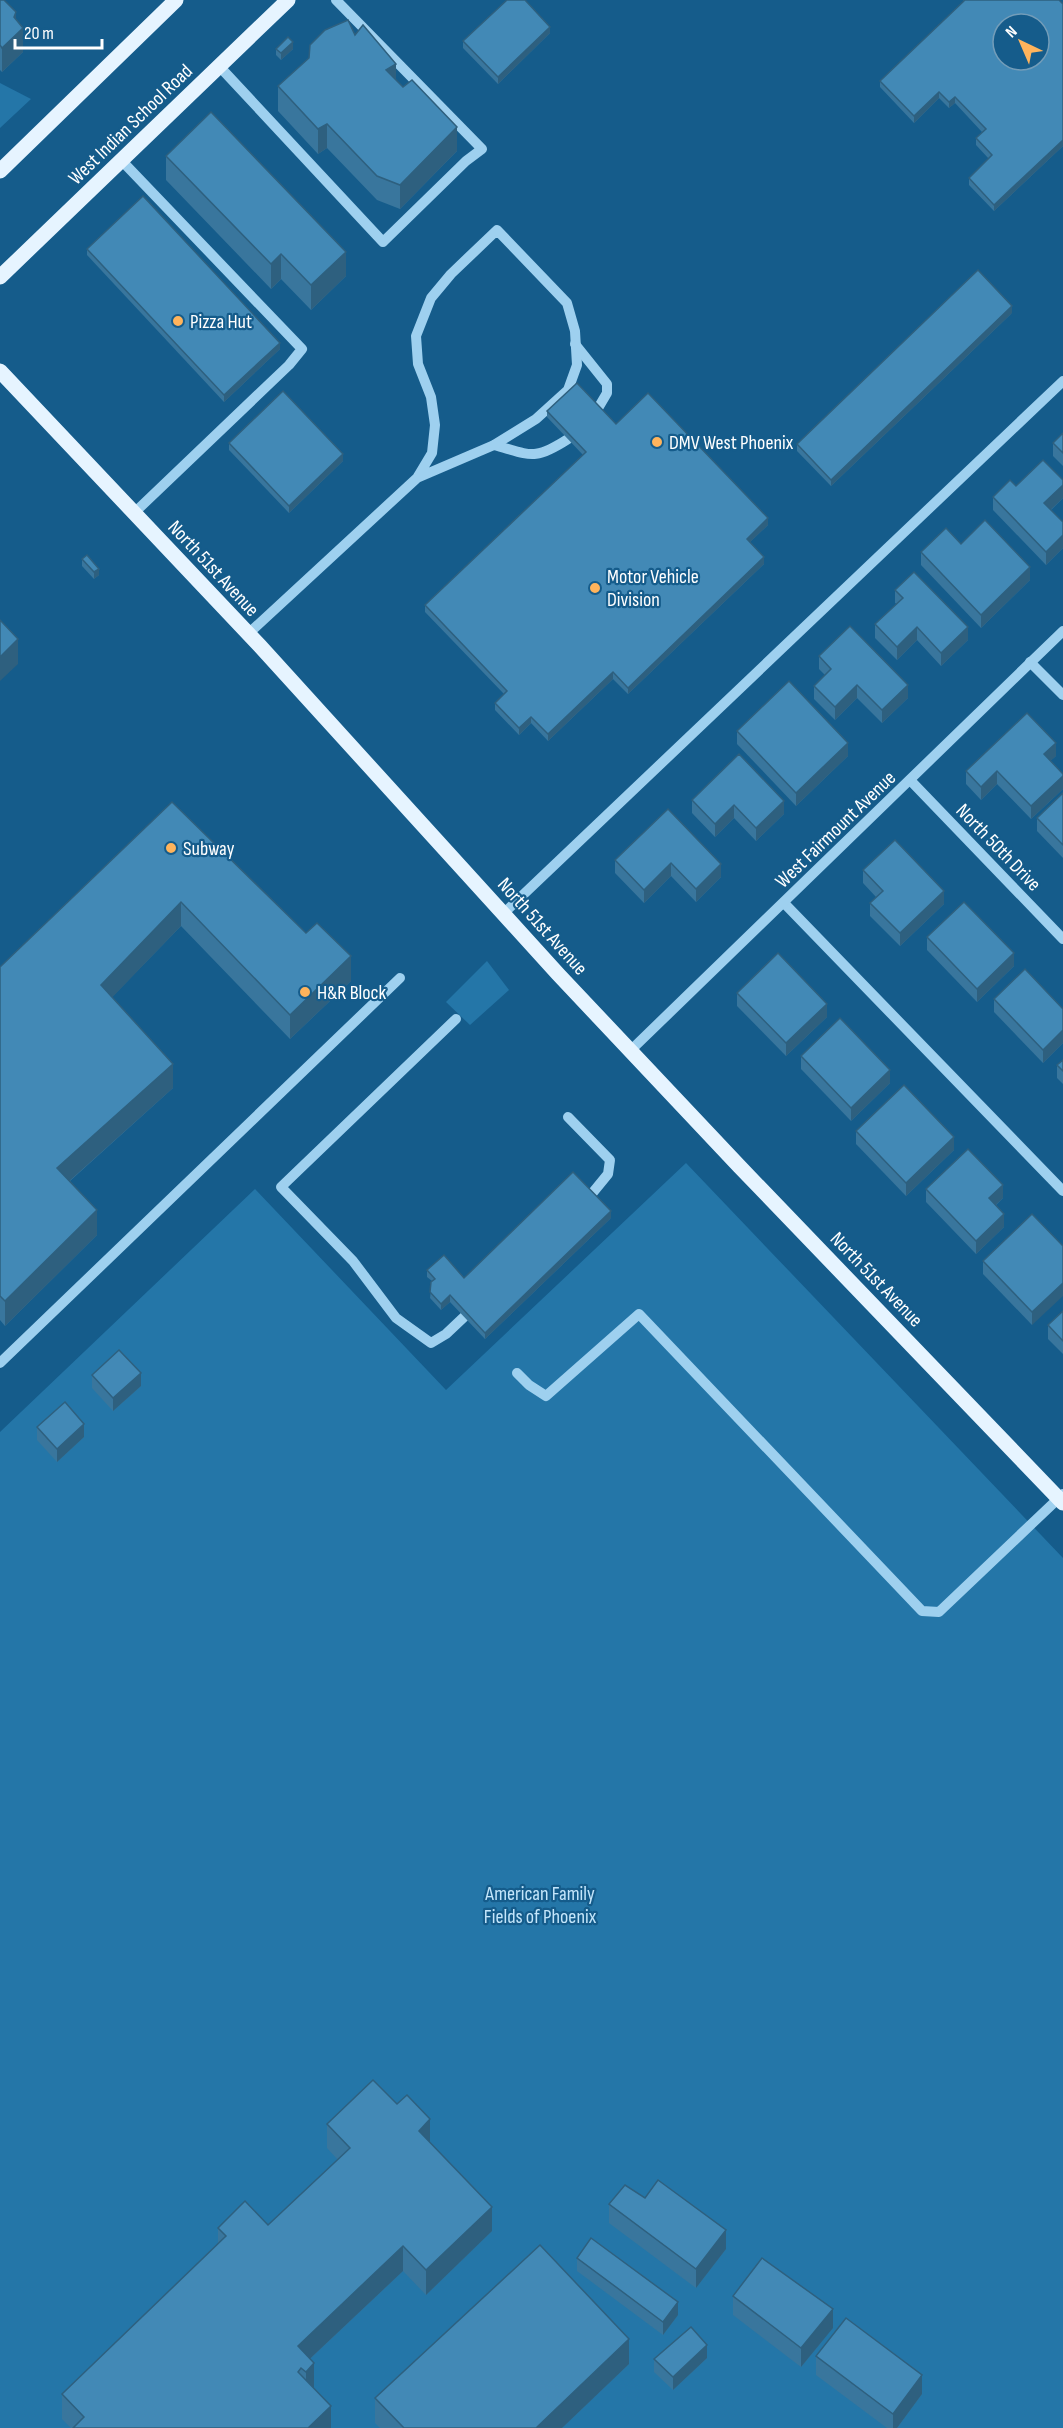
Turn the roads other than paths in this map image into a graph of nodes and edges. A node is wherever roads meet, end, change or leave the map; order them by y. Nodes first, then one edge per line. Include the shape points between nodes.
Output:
1 (176, 0) edge
2 (288, 0) edge
3 (336, 0) edge
4 (219, 66) junction
5 (122, 161) junction
6 (0, 171) edge
7 (0, 277) edge
8 (575, 344) junction
9 (0, 371) edge
10 (1063, 381) edge
11 (597, 410) edge
12 (568, 439) edge
13 (494, 445) junction
14 (417, 478) junction
15 (134, 513) junction
16 (1063, 631) edge
17 (248, 634) junction
18 (1030, 662) junction
19 (1063, 694) edge
20 (910, 780) junction
21 (784, 903) junction
22 (504, 913) junction
23 (1063, 939) edge
24 (400, 978) dead end
25 (456, 1019) dead end
26 (630, 1050) junction
27 (568, 1117) dead end
28 (1063, 1191) edge
29 (590, 1196) edge
30 (464, 1317) edge
31 (0, 1363) edge
32 (517, 1373) dead end
33 (1061, 1498) edge

1 - 6 main road
2 - 4 main road, West Indian School Road
3 - 4 street via 482,149 383,242
4 - 5 main road, West Indian School Road
5 - 7 main road, West Indian School Road
5 - 15 street via 302,347 289,365
8 - 11 street via 607,384 607,393
8 - 13 street via 576,364 568,390 536,418
8 - 14 street via 567,303 497,230 431,298 416,336 418,364 431,397 435,425 432,453
9 - 15 main road, North 51st Avenue
10 - 22 street
12 - 13 street via 545,453 531,456
13 - 14 street
14 - 17 street
15 - 17 main road, North 51st Avenue
16 - 18 street, West Fairmount Avenue
17 - 22 main road, North 51st Avenue
18 - 19 street
18 - 20 street, West Fairmount Avenue
20 - 21 street, West Fairmount Avenue
20 - 23 street, North 50th Drive
21 - 26 street, West Fairmount Avenue
21 - 28 street
22 - 26 main road, North 51st Avenue
24 - 31 street
25 - 30 street via 281,1187 353,1261 396,1318 412,1332 431,1343
26 - 33 main road, North 51st Avenue
27 - 29 street via 610,1160 608,1174
32 - 33 street via 546,1396 639,1314 922,1611 929,1613 939,1612

